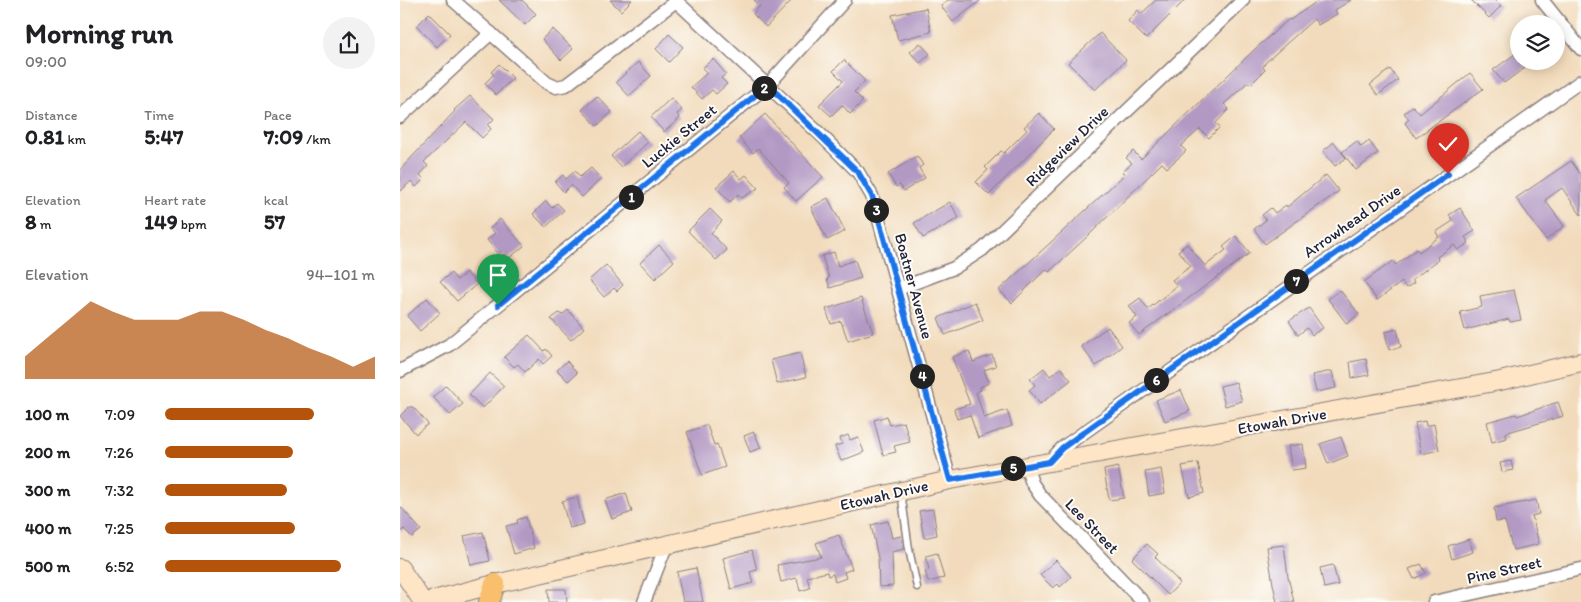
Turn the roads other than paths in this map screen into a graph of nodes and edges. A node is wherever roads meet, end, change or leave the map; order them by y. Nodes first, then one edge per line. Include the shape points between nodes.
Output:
1 (453, 0) edge
2 (1242, 0) edge
3 (1542, 0) edge
4 (676, 1) edge
5 (840, 1) edge
6 (491, 33) junction
7 (1581, 49) edge
8 (1581, 81) edge
9 (768, 85) junction
10 (400, 118) edge
11 (898, 289) junction
12 (1581, 362) edge
13 (400, 371) edge
14 (1049, 462) junction
15 (1026, 466) junction
16 (950, 480) junction
17 (901, 491) junction
18 (666, 546) junction
19 (400, 568) edge
20 (1581, 569) edge
21 (918, 587) dead end
22 (492, 593) edge
23 (425, 602) edge
24 (644, 602) edge
25 (1143, 602) edge
26 (1434, 602) edge

1 - 6 street
2 - 11 street, Ridgeview Drive via 982,250 954,268
3 - 7 street
4 - 6 street via 566,85 556,87 547,83
4 - 9 street, Boatner Avenue
5 - 9 street, Luckie Street via 815,36
6 - 10 street
8 - 14 street, Arrowhead Drive via 1193,353 1062,448
9 - 11 street, Boatner Avenue via 863,179 872,196
9 - 13 street, Luckie Street via 449,345
11 - 16 street, Boatner Avenue
12 - 14 street, Etowah Drive via 1490,383
14 - 15 street, Etowah Drive
15 - 16 street, Etowah Drive
15 - 25 street, Lee Street via 1040,495
16 - 17 street, Etowah Drive
17 - 18 street, Etowah Drive
17 - 21 lane via 908,549
18 - 22 street, Etowah Drive
18 - 24 street
19 - 23 street
20 - 26 street, Pine Street
22 - 23 street, Etowah Drive

